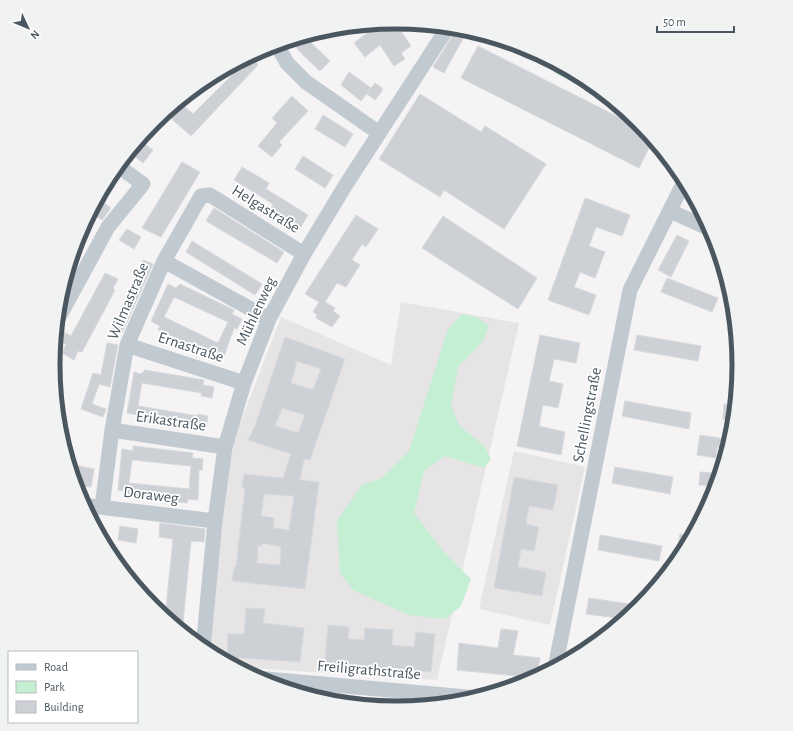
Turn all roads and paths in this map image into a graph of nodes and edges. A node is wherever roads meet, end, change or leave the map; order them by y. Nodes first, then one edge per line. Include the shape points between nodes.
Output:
1 (444, 33) edge
2 (279, 50) edge
3 (379, 133) junction
4 (124, 170) edge
5 (681, 187) edge
6 (210, 194) joint
7 (670, 211) junction
8 (702, 225) edge
9 (304, 254) junction
10 (164, 261) junction
11 (65, 306) edge
12 (270, 319) junction
13 (127, 345) junction
14 (244, 383) junction
15 (112, 430) junction
16 (225, 447) junction
17 (91, 506) edge
18 (102, 507) junction
19 (214, 521) junction
20 (204, 640) edge
21 (556, 661) edge
22 (278, 680) edge
23 (460, 696) edge

1 - 3 street, Mühlenweg
2 - 3 street via 287,63 306,82
3 - 9 street, Mühlenweg
4 - 11 street via 144,184 108,227
5 - 7 street, Schellingstraße
6 - 9 street, Helgastraße
6 - 10 street, Wilmastraße via 201,196
7 - 8 street
7 - 21 street, Schellingstraße via 630,290
9 - 12 street, Mühlenweg
10 - 12 street
10 - 13 street, Wilmastraße
12 - 14 street, Mühlenweg
13 - 14 street, Ernastraße
13 - 15 street, Wilmastraße
14 - 16 street, Mühlenweg
15 - 16 street, Erikastraße
15 - 18 street, Wilmastraße
16 - 19 street, Mühlenweg
17 - 18 street, Doraweg
18 - 19 street, Doraweg
19 - 20 street, Mühlenweg
22 - 23 street, Freiligrathstraße

